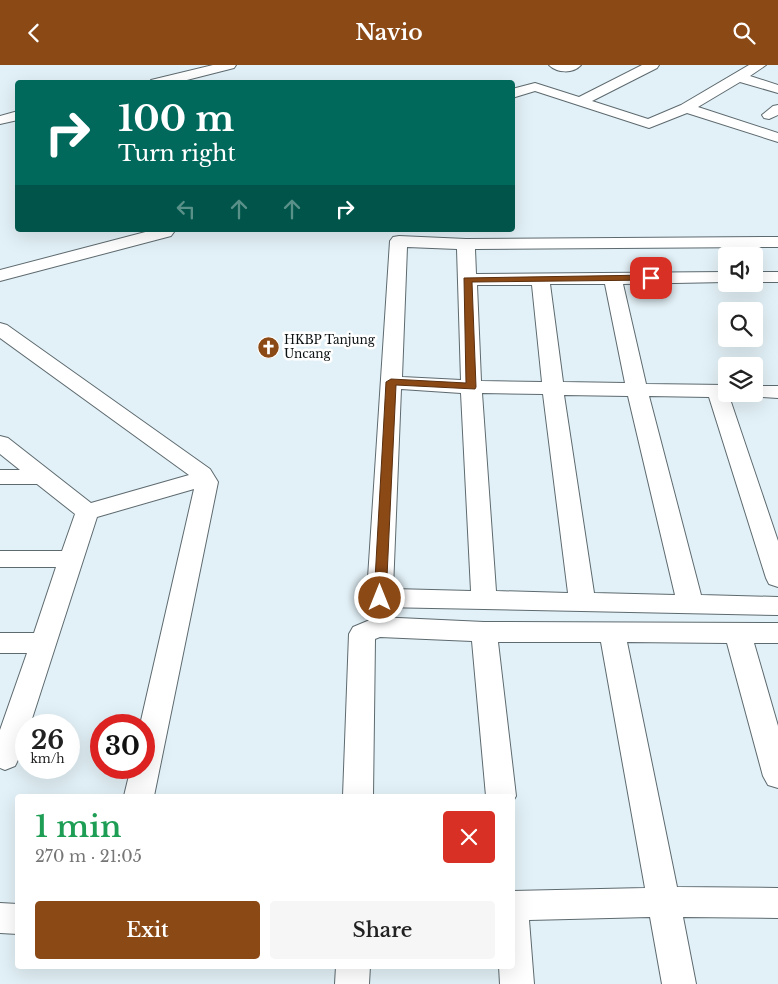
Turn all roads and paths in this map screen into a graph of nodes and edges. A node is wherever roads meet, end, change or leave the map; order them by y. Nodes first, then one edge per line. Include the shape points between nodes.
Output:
1 (229, 65) edge
2 (556, 65) edge
3 (574, 65) edge
4 (652, 65) edge
5 (759, 65) edge
6 (738, 77) junction
7 (168, 80) edge
8 (778, 89) edge
9 (515, 93) edge
10 (581, 101) junction
11 (686, 107) junction
12 (15, 116) edge
13 (0, 120) edge
14 (778, 138) edge
15 (165, 232) dead end
16 (778, 242) edge
17 (466, 244) junction
18 (0, 276) edge
19 (718, 277) edge
20 (763, 277) edge
21 (778, 277) edge
22 (613, 278) junction
23 (540, 279) junction
24 (467, 280) junction
25 (0, 329) edge
26 (391, 382) junction
27 (471, 387) junction
28 (553, 388) junction
29 (637, 390) junction
30 (718, 391) edge
31 (763, 392) edge
32 (778, 392) edge
33 (725, 402) edge
34 (0, 443) edge
35 (0, 477) edge
36 (43, 477) junction
37 (205, 478) junction
38 (87, 512) junction
39 (0, 559) edge
40 (71, 559) junction
41 (778, 577) edge
42 (484, 599) junction
43 (582, 601) junction
44 (690, 604) junction
45 (778, 606) edge
46 (484, 632) junction
47 (612, 632) junction
48 (738, 633) junction
49 (778, 633) edge
50 (0, 643) edge
51 (43, 643) junction
52 (10, 758) edge
53 (778, 776) edge
54 (139, 794) edge
55 (358, 794) edge
56 (501, 794) edge
57 (664, 902) junction
58 (778, 903) edge
59 (515, 907) edge
60 (0, 918) edge
61 (15, 919) edge
62 (515, 953) edge
63 (353, 969) edge
64 (352, 984) edge
65 (517, 984) edge
66 (679, 984) edge

1 - 7 street
2 - 3 street via 566,69
4 - 10 street
5 - 6 street
6 - 8 street
6 - 11 street
9 - 10 street via 535,87
10 - 11 street via 649,124
11 - 14 street
12 - 13 street
15 - 18 street
16 - 17 street
17 - 24 street
17 - 26 street via 399,241
19 - 22 street
20 - 21 street
22 - 23 street
22 - 29 street
23 - 24 street
23 - 28 street
24 - 27 street
25 - 37 street
26 - 27 street
26 - 42 street via 380,598
27 - 28 street
27 - 42 street
28 - 29 street
28 - 43 street
29 - 30 street
29 - 44 street
31 - 32 street
33 - 41 street
34 - 36 street
35 - 36 street
36 - 38 street
37 - 38 street
37 - 54 street via 207,483
38 - 40 street
39 - 40 street
40 - 51 street
42 - 43 street
43 - 44 street
44 - 45 street
46 - 47 street
46 - 55 street via 377,627 362,634
46 - 56 street
47 - 48 street
47 - 57 street
48 - 49 street
48 - 53 street
50 - 51 street
51 - 52 street
57 - 58 street
57 - 59 street
57 - 66 street
60 - 61 street
62 - 65 street
63 - 64 street

